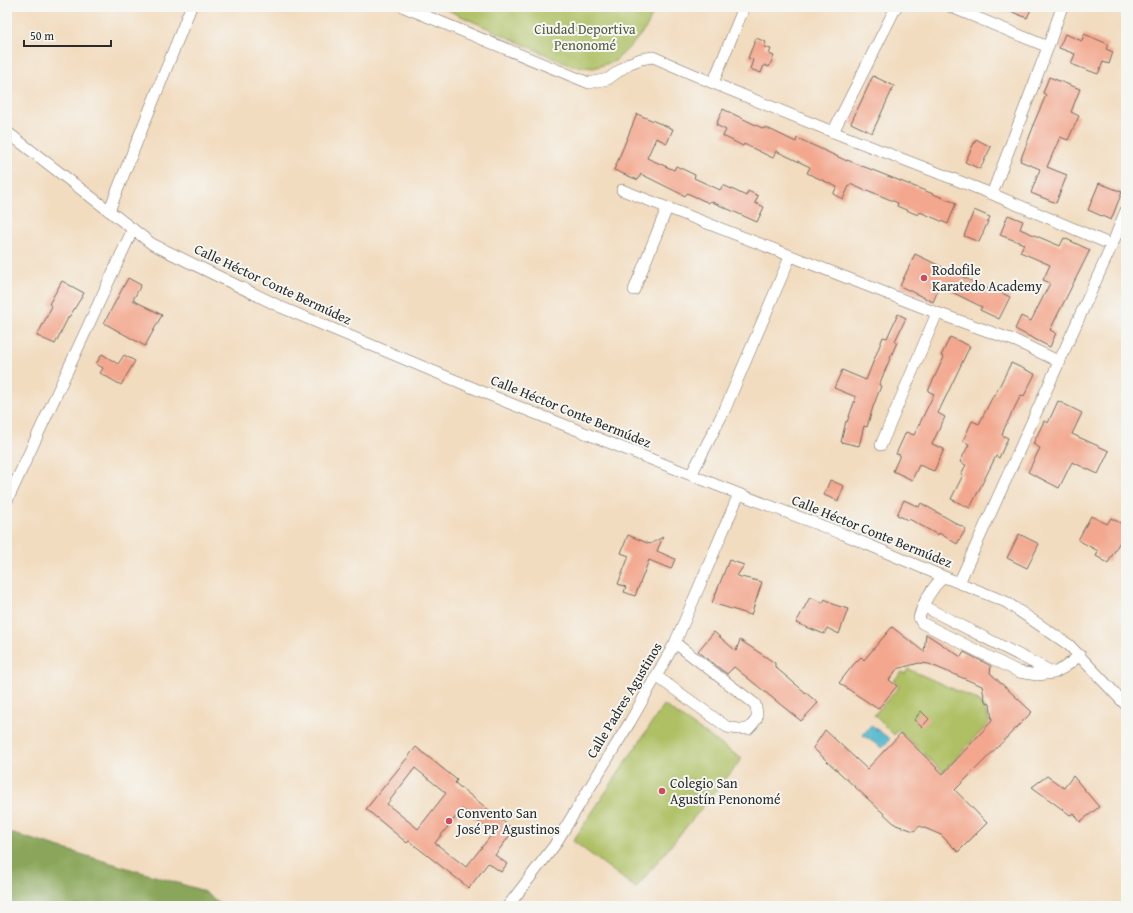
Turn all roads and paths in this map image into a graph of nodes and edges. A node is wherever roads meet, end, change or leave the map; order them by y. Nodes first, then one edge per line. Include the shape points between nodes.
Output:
1 (191, 7) edge
2 (404, 7) edge
3 (744, 7) edge
4 (896, 7) edge
5 (951, 7) edge
6 (1062, 7) edge
7 (1048, 47) junction
8 (713, 83) junction
9 (7, 132) edge
10 (833, 132) junction
11 (622, 190) dead end
12 (992, 194) junction
13 (667, 208) junction
14 (1126, 210) edge
15 (110, 211) junction
16 (133, 229) junction
17 (1112, 245) junction
18 (790, 256) junction
19 (634, 290) dead end
20 (937, 313) junction
21 (1060, 362) junction
22 (881, 445) dead end
23 (692, 475) junction
24 (739, 494) junction
25 (7, 501) edge
26 (943, 577) junction
27 (959, 583) junction
28 (923, 606) junction
29 (675, 643) junction
30 (1080, 655) junction
31 (1054, 673) junction
32 (656, 676) junction
33 (1126, 704) edge
34 (508, 906) edge

1 - 15 street
2 - 8 street via 588,83 608,79 630,63 653,57
3 - 8 street
4 - 10 street
5 - 7 street
6 - 7 street
7 - 12 street
8 - 10 street
9 - 15 street, Calle Héctor Conte Bermúdez
10 - 12 street
11 - 13 street
12 - 17 street
13 - 18 street
13 - 19 street
14 - 17 street
15 - 16 street, Calle Héctor Conte Bermúdez
16 - 23 street, Calle Héctor Conte Bermúdez via 152,244 283,308 509,403
16 - 25 street
17 - 21 street
18 - 20 street
18 - 23 street via 725,409
20 - 21 street via 1016,340
20 - 22 street
21 - 27 street
23 - 24 street, Calle Héctor Conte Bermúdez
24 - 26 street, Calle Héctor Conte Bermúdez via 843,534
24 - 29 street, Calle Padres Agustinos
26 - 27 street, Calle Héctor Conte Bermúdez
26 - 28 street via 933,587
27 - 30 street, Calle Héctor Conte Bermúdez via 1006,602
28 - 31 street
28 - 31 street via 920,621 941,633 1019,672 1037,675
29 - 32 street, Calle Padres Agustinos
29 - 32 street via 755,704 757,721 748,729 727,727
30 - 31 street
30 - 33 street, Calle Héctor Conte Bermúdez
32 - 34 street, Calle Padres Agustinos via 554,846

